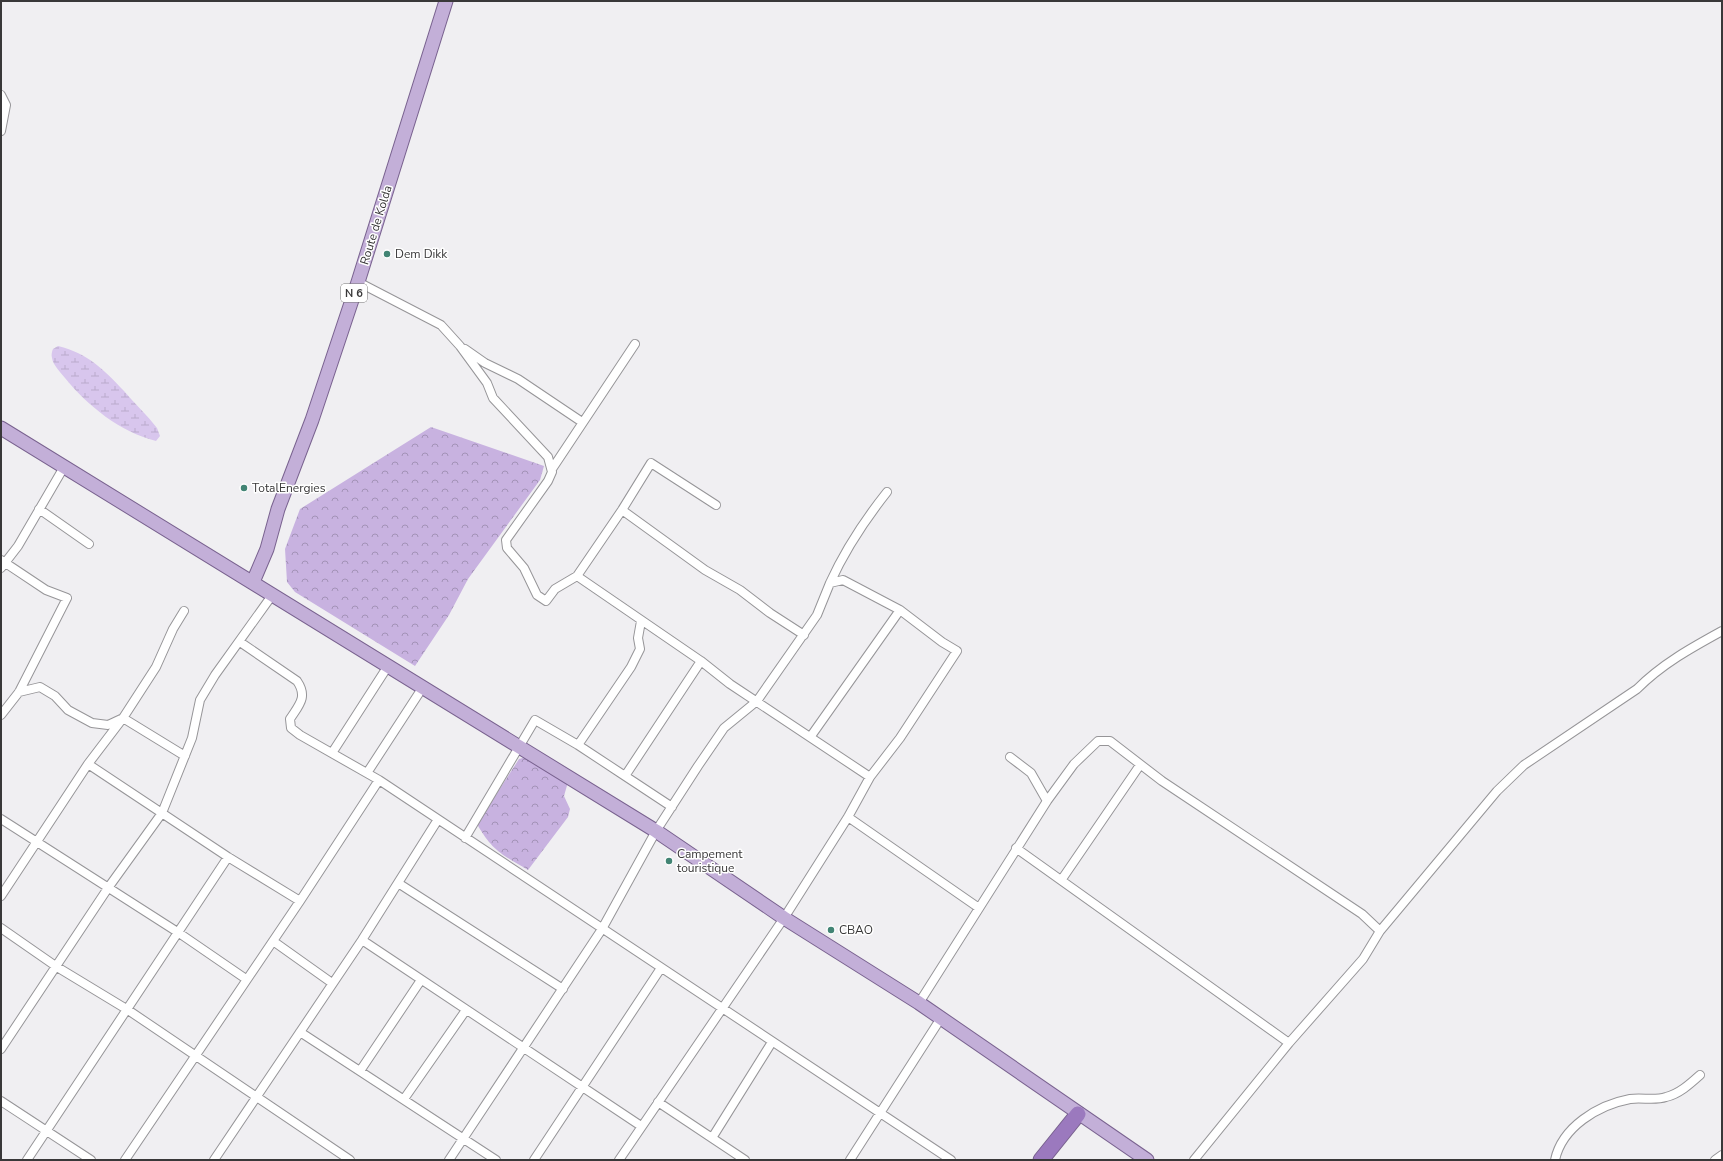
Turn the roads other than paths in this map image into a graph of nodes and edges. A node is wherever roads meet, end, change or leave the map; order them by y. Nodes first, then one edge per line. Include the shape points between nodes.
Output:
1 (446, 1) edge
2 (1, 95) edge
3 (1, 132) edge
4 (358, 282) junction
5 (635, 344) dead end
6 (460, 346) junction
7 (582, 422) junction
8 (1, 428) edge
9 (64, 467) junction
10 (552, 469) junction
11 (887, 492) dead end
12 (716, 505) dead end
13 (39, 510) junction
14 (622, 510) junction
15 (89, 544) dead end
16 (2, 563) edge
17 (577, 576) junction
18 (253, 582) junction
19 (830, 583) junction
20 (273, 594) junction
21 (900, 610) junction
22 (184, 611) dead end
23 (641, 621) junction
24 (1722, 630) edge
25 (804, 635) junction
26 (240, 642) junction
27 (701, 661) junction
28 (388, 666) junction
29 (423, 687) junction
30 (19, 692) junction
31 (756, 701) junction
32 (1, 714) edge
33 (124, 718) junction
34 (811, 736) junction
35 (578, 745) junction
36 (519, 747) junction
37 (332, 753) junction
38 (185, 756) junction
39 (1010, 757) dead end
40 (88, 764) junction
41 (1140, 765) junction
42 (367, 773) junction
43 (625, 776) junction
44 (870, 778) junction
45 (379, 780) junction
46 (1047, 801) junction
47 (672, 807) junction
48 (162, 813) junction
49 (848, 817) junction
50 (1, 819) edge
51 (437, 821) junction
52 (656, 831) junction
53 (465, 838) junction
54 (38, 842) junction
55 (1016, 848) junction
56 (228, 857) junction
57 (1062, 880) junction
58 (398, 884) junction
59 (108, 888) junction
60 (1, 896) edge
61 (300, 901) junction
62 (979, 908) junction
63 (784, 918) junction
64 (1, 928) edge
65 (602, 929) junction
66 (1380, 931) junction
67 (179, 933) junction
68 (362, 940) junction
69 (273, 941) junction
70 (57, 967) junction
71 (661, 968) junction
72 (246, 979) junction
73 (421, 980) junction
74 (332, 983) junction
75 (563, 989) junction
76 (919, 1003) junction
77 (722, 1007) junction
78 (128, 1010) junction
79 (466, 1010) junction
80 (941, 1018) junction
81 (300, 1032) junction
82 (772, 1042) junction
83 (1289, 1043) junction
84 (1, 1049) edge
85 (524, 1049) junction
86 (194, 1057) junction
87 (360, 1071) junction
88 (1700, 1076) dead end
89 (582, 1086) junction
90 (256, 1097) junction
91 (404, 1099) junction
92 (1, 1101) edge
93 (658, 1102) junction
94 (880, 1114) junction
95 (1078, 1114) junction
96 (641, 1126) junction
97 (47, 1131) junction
98 (463, 1138) junction
99 (712, 1138) junction
100 (1722, 1155) edge
101 (1141, 1158) edge
102 (216, 1159) edge
103 (27, 1160) edge
104 (91, 1160) edge
105 (125, 1160) edge
106 (350, 1160) edge
107 (449, 1160) edge
108 (496, 1160) edge
109 (534, 1160) edge
110 (621, 1160) edge
111 (745, 1160) edge
112 (851, 1160) edge
113 (951, 1160) edge
114 (1040, 1160) edge
115 (1194, 1160) edge
116 (1555, 1160) edge
117 (1715, 1160) edge

1 - 4 main road, Route de Kolda / N 6
2 - 3 street via 6,105
4 - 6 street via 441,325
4 - 18 main road, Route de Kolda / N 6 via 312,420 278,509 267,549
5 - 7 street
6 - 7 street via 485,363 518,379
6 - 10 street via 487,383 493,398 548,457
7 - 10 street
8 - 9 main road
9 - 13 street
9 - 18 main road
10 - 17 street via 548,481 506,540 507,548 524,568 537,595 546,601 555,589
11 - 19 street via 864,521
12 - 14 street via 651,463
13 - 15 street
13 - 16 street via 18,546
14 - 17 street
14 - 25 street via 705,570 740,590
16 - 30 street via 46,590 67,598
17 - 23 street
18 - 20 main road
19 - 21 street via 843,580
19 - 25 street via 817,615
20 - 26 street
20 - 28 main road
21 - 34 street
21 - 44 street via 942,642 957,650 900,738
22 - 33 street via 156,667
23 - 27 street
23 - 35 street via 638,638 640,649 631,667
24 - 66 street via 1673,658 1636,689 1524,765 1497,791
25 - 31 street
26 - 37 street via 297,681 303,695 290,718 292,728
26 - 38 street via 200,700 192,738
27 - 31 street
27 - 43 street
28 - 29 main road
28 - 37 street
29 - 36 main road
29 - 42 street
30 - 32 street
30 - 33 street via 40,687 55,696 68,710 92,723 108,725
31 - 34 street
31 - 47 street via 724,728
33 - 38 street
33 - 40 street
34 - 44 street
35 - 36 street via 535,720
35 - 43 street
36 - 52 main road
36 - 53 street
37 - 42 street
38 - 48 street
39 - 46 street via 1031,773
40 - 48 street
40 - 54 street
41 - 46 street via 1110,741 1098,742 1074,764
41 - 57 street
41 - 66 street via 1362,914
42 - 45 street
43 - 47 street
44 - 49 street
45 - 51 street
45 - 61 street
46 - 55 street
47 - 52 street
48 - 56 street
48 - 59 street
49 - 62 street
49 - 63 street
50 - 54 street
51 - 53 street
51 - 58 street
52 - 63 main road
52 - 65 street
53 - 65 street
54 - 59 street
54 - 60 street
55 - 57 street
55 - 62 street
56 - 61 street
56 - 67 street
57 - 83 street
58 - 68 street
58 - 75 street
59 - 67 street
59 - 70 street
61 - 69 street
62 - 76 street
63 - 76 main road
63 - 77 street
64 - 70 street
65 - 71 street
65 - 75 street
66 - 83 street via 1363,959
67 - 72 street
67 - 78 street
68 - 73 street
68 - 74 street
69 - 72 street
69 - 74 street
70 - 78 street
70 - 84 street
71 - 77 street
71 - 89 street
72 - 86 street
73 - 79 street
73 - 87 street
74 - 81 street
75 - 85 street
76 - 80 main road
77 - 82 street
77 - 93 street
78 - 86 street
78 - 97 street
79 - 85 street
79 - 91 street
80 - 94 street
80 - 95 main road
81 - 87 street
81 - 90 street
82 - 94 street
82 - 99 street
83 - 115 street
85 - 89 street
85 - 98 street
86 - 90 street
86 - 105 street
87 - 91 street
88 - 116 street via 1666,1098 1631,1099 1608,1106 1571,1128
89 - 96 street
89 - 109 street
90 - 102 street
90 - 106 street
91 - 98 street
92 - 97 street
93 - 96 street
93 - 99 street
94 - 112 street
94 - 113 street
95 - 101 main road
95 - 114 highway
96 - 110 street
97 - 103 street
97 - 104 street
98 - 107 street
98 - 108 street
99 - 111 street
100 - 117 street

